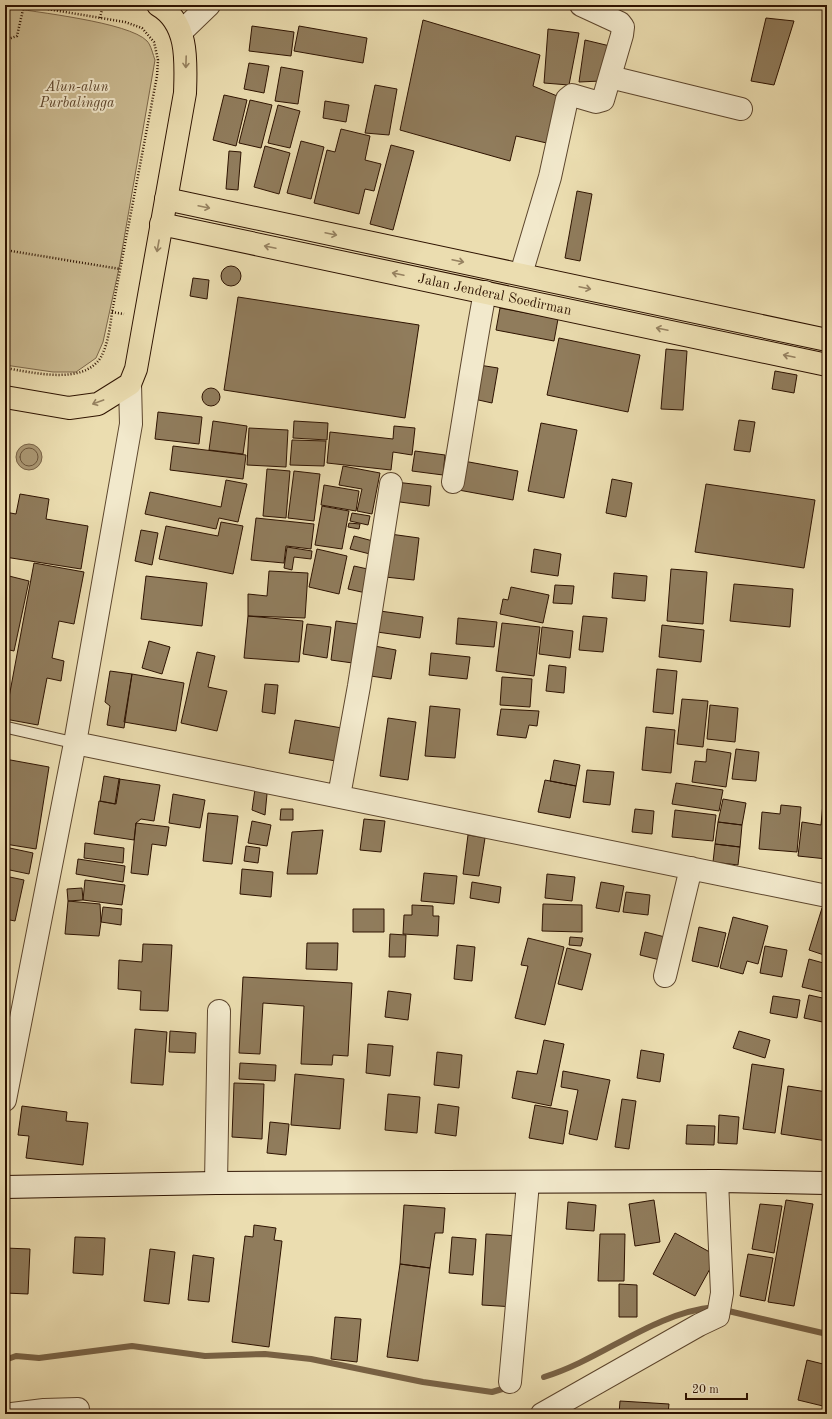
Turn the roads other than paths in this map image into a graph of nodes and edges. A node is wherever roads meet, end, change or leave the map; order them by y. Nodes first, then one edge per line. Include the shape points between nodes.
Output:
1 (158, 5) edge
2 (209, 5) edge
3 (581, 5) edge
4 (618, 12) edge
5 (181, 32) junction
6 (610, 77) junction
7 (741, 109) dead end
8 (166, 199) junction
9 (161, 224) junction
10 (521, 274) junction
11 (484, 292) junction
12 (827, 340) edge
13 (827, 365) edge
14 (130, 384) junction
15 (5, 397) edge
16 (453, 482) dead end
17 (391, 484) dead end
18 (5, 728) edge
19 (75, 743) junction
20 (339, 796) junction
21 (691, 868) junction
22 (827, 896) edge
23 (666, 976) dead end
24 (219, 1011) dead end
25 (5, 1100) edge
26 (717, 1181) junction
27 (216, 1183) junction
28 (528, 1183) junction
29 (827, 1183) edge
30 (5, 1187) edge
31 (510, 1382) dead end
32 (78, 1409) dead end
33 (12, 1414) edge
34 (542, 1414) edge

1 - 5 main road via 166,9
2 - 5 street
3 - 4 street
4 - 6 street via 623,30
5 -> 8 main road via 186,54 184,93
6 - 7 street
6 - 10 street via 605,98 600,102 572,95 567,99 550,177
8 - 9 main road
8 -> 10 main road, Jalan Jenderal Soedirman
11 -> 9 main road, Jalan Jenderal Soedirman
9 -> 14 main road via 136,369
10 -> 12 main road, Jalan Jenderal Soedirman
13 -> 11 main road, Jalan Jenderal Soedirman
11 - 16 street
14 -> 15 main road via 98,404 69,408
14 - 19 street via 131,424
17 - 20 street
18 - 19 lane
19 - 20 street
19 - 25 street
20 - 21 street
21 - 22 street
21 - 23 street
24 - 27 street
26 - 28 street
26 - 29 street
26 - 34 street via 721,1303 718,1316
27 - 28 street
27 - 30 street
28 - 31 street
32 - 33 street

